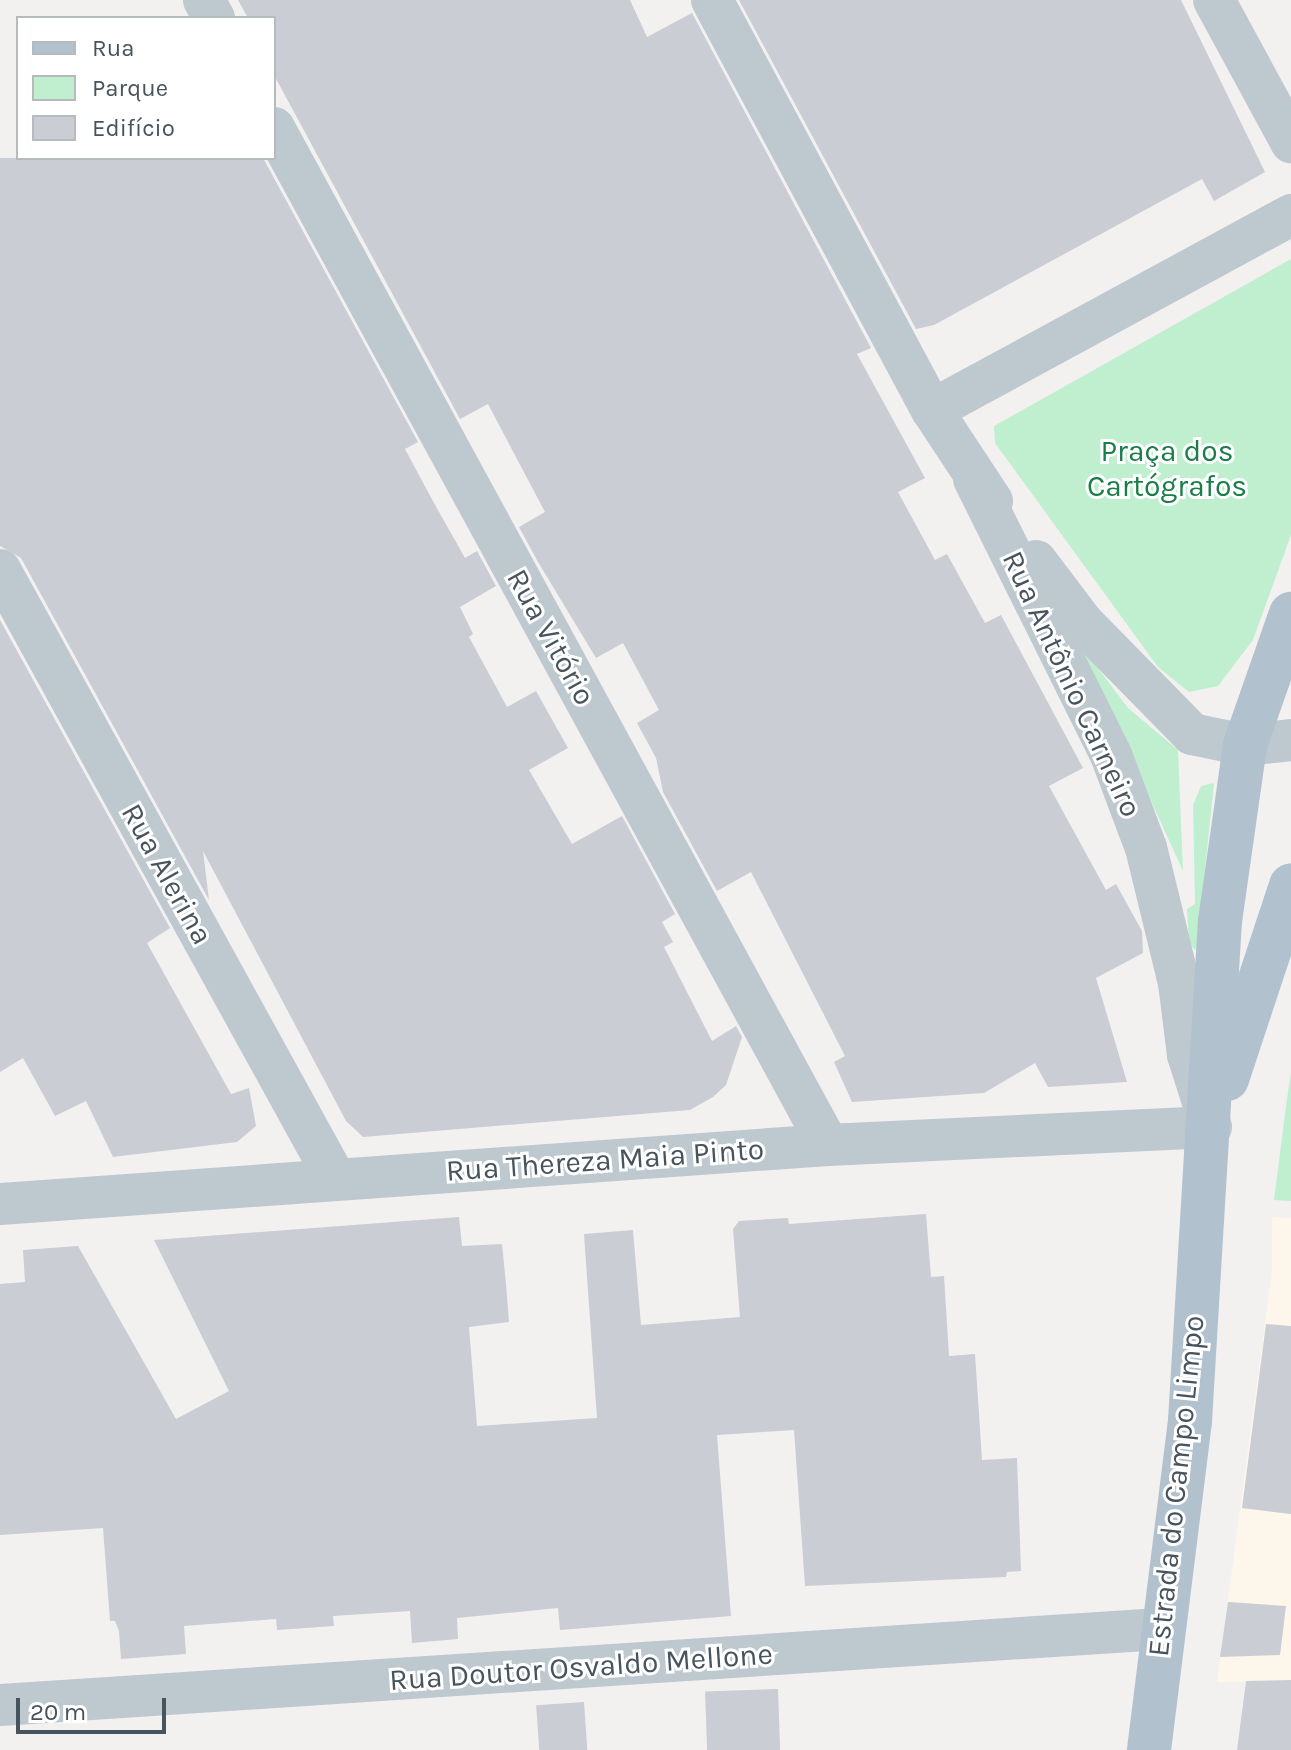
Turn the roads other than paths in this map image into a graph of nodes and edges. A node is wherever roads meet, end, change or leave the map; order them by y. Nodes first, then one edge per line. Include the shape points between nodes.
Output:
1 (712, 0) edge
2 (1214, 0) edge
3 (276, 132) edge
4 (1291, 142) edge
5 (1291, 215) edge
6 (932, 410) junction
7 (974, 479) junction
8 (0, 570) edge
9 (1291, 614) edge
10 (1291, 740) edge
11 (1245, 745) junction
12 (1291, 885) edge
13 (1211, 1127) junction
14 (828, 1145) junction
15 (335, 1178) junction
16 (0, 1204) edge
17 (1161, 1629) junction
18 (0, 1705) edge
19 (1149, 1750) edge

1 - 6 street, Rua Antônio Carneiro
2 - 4 street
3 - 14 street, Rua Vitório
5 - 6 street
6 - 7 street, Rua Antônio Carneiro
7 - 11 street, Rua Antônio Carneiro via 1083,623 1162,709 1192,734
7 - 13 street, Rua Antônio Carneiro via 1111,755 1141,834 1164,916 1188,1055
8 - 15 street, Rua Alerina
9 - 11 main road, Estrada do Campo Limpo
10 - 11 street, Rua Antônio Carneiro
11 - 13 main road, Estrada do Campo Limpo via 1220,921
12 - 13 main road, Estrada do Campo Limpo
13 - 14 street, Rua Thereza Maia Pinto
13 - 17 main road, Estrada do Campo Limpo via 1190,1421
14 - 15 street, Rua Thereza Maia Pinto
15 - 16 street, Rua Thereza Maia Pinto
17 - 18 street, Rua Doutor Osvaldo Mellone
17 - 19 main road, Estrada do Campo Limpo

